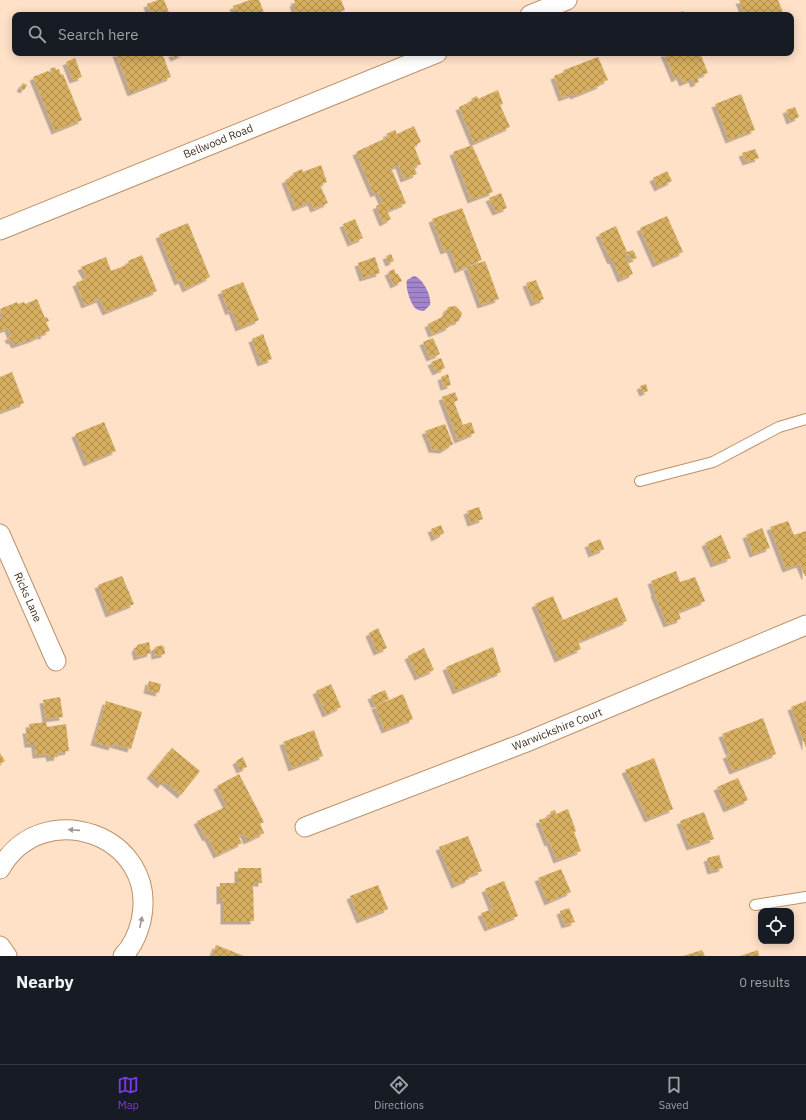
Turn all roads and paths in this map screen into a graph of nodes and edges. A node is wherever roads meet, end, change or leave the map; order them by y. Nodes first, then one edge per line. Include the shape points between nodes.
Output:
1 (568, 0) edge
2 (538, 12) edge
3 (430, 56) edge
4 (0, 230) edge
5 (806, 419) edge
6 (640, 482) dead end
7 (0, 534) edge
8 (806, 625) edge
9 (56, 661) dead end
10 (305, 828) dead end
11 (0, 869) edge
12 (806, 897) edge
13 (755, 905) dead end
14 (0, 946) edge
15 (7, 956) edge
16 (123, 956) edge

1 - 2 street
3 - 4 street, Bellwood Road
5 - 6 lane via 779,427 713,462
7 - 9 street, Ricks Lane
8 - 10 street, Warwickshire Court via 524,743
16 -> 11 street via 128,952 139,930 143,910 142,891 136,871 124,854 109,841 75,829 55,830 36,836 18,846
12 - 13 lane
14 - 15 street

